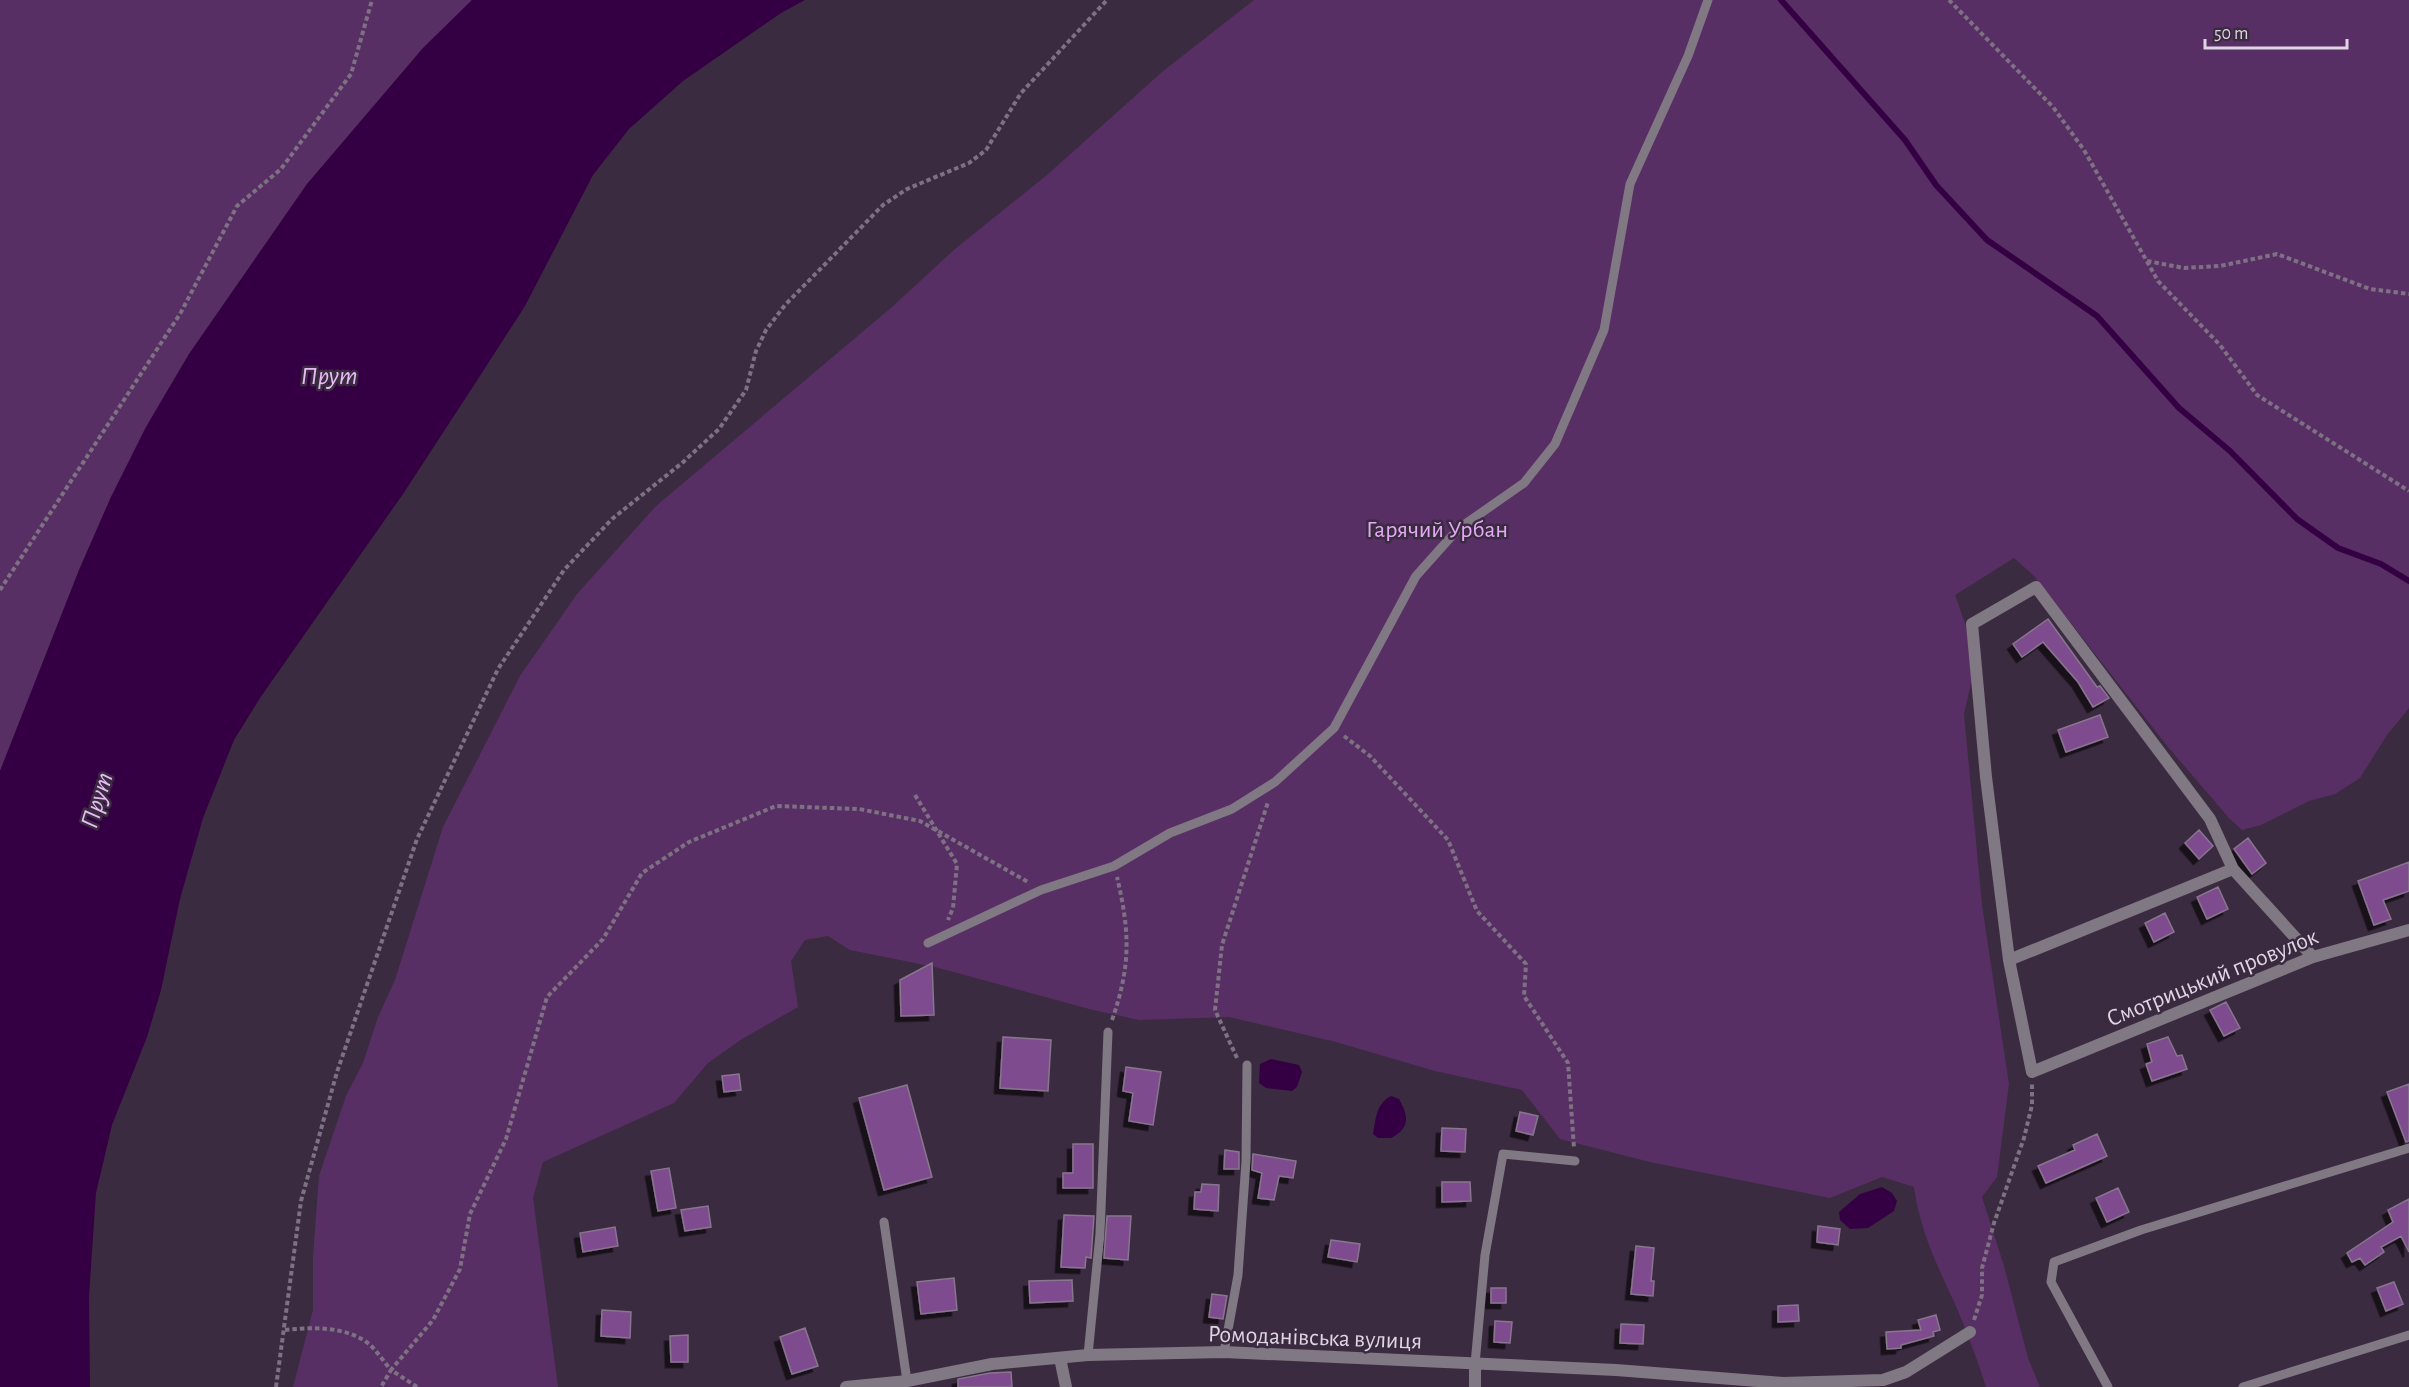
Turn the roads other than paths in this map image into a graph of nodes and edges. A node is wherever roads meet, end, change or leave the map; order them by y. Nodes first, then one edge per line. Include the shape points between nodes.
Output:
1 (1708, 0) edge
2 (2233, 869) junction
3 (2409, 930) edge
4 (928, 943) dead end
5 (2313, 957) junction
6 (2009, 960) junction
7 (1108, 1032) road end
8 (1247, 1065) road end
9 (2409, 1148) edge
10 (1575, 1161) road end
11 (884, 1222) dead end
12 (1970, 1332) road end
13 (2409, 1335) edge
14 (1224, 1352) junction
15 (1088, 1355) junction
16 (1060, 1358) junction
17 (1475, 1364) junction
18 (907, 1381) junction
19 (1884, 1384) edge
20 (1783, 1385) edge
21 (846, 1387) edge
22 (1066, 1387) edge
23 (1475, 1387) edge
24 (2108, 1387) edge
25 (2243, 1387) edge

1 - 4 lane via 1688,56 1630,184 1604,330 1555,444 1524,483 1458,529 1416,576 1334,728 1275,782 1232,809 1170,833 1114,866 1041,890
2 - 5 street
2 - 6 street
2 - 6 street via 2210,819 2036,587 1972,624
3 - 5 street, Смотрицький провулок
5 - 6 street, Смотрицький провулок via 2032,1072
7 - 15 lane via 1100,1234
8 - 14 lane via 1246,1161 1238,1275
9 - 24 lane via 2141,1230 2054,1262 2051,1282
10 - 17 lane via 1503,1154 1485,1255
11 - 18 lane
12 - 19 street, Ромоданівська вулиця
13 - 25 lane
14 - 15 street, Ромоданівська вулиця
14 - 17 street, Ромоданівська вулиця
15 - 16 street, Ромоданівська вулиця
16 - 18 street, Ромоданівська вулиця via 992,1364
16 - 22 street
17 - 20 street, Ромоданівська вулиця
17 - 23 street
18 - 21 street, Ромоданівська вулиця
19 - 20 street, Ромоданівська вулиця

